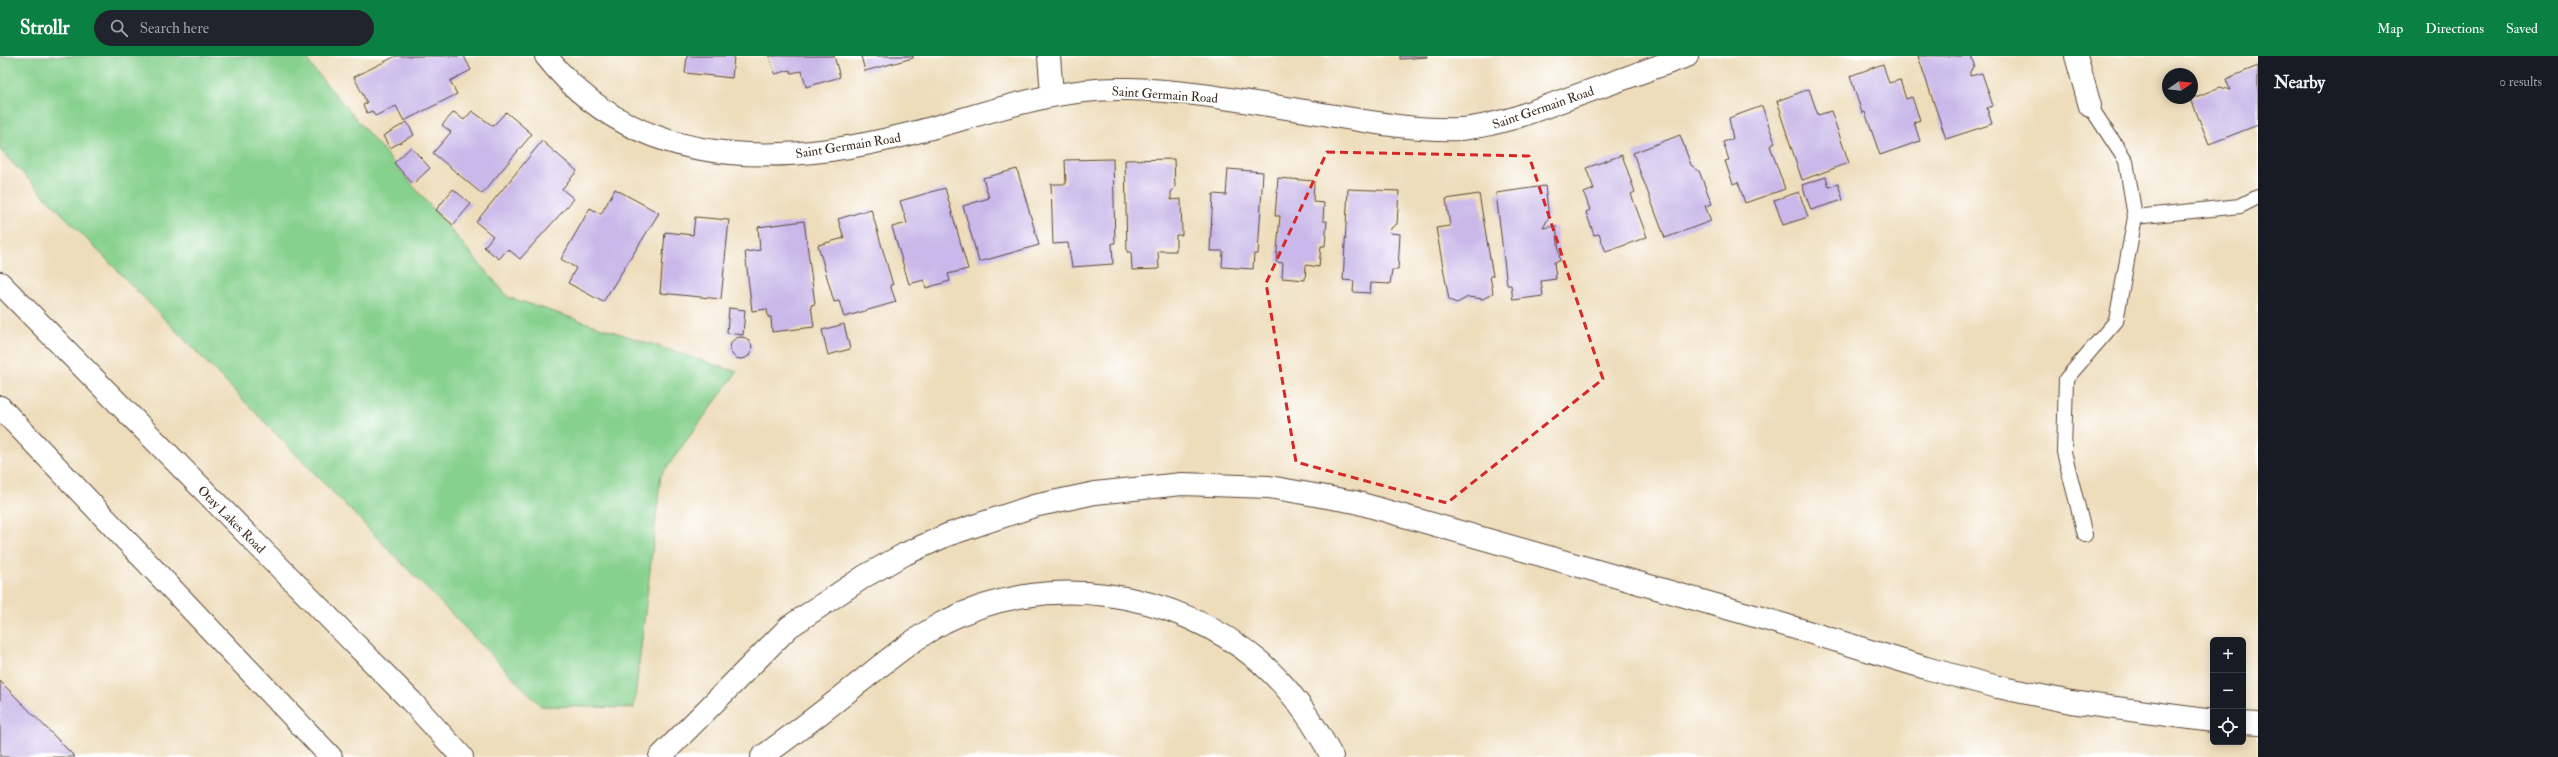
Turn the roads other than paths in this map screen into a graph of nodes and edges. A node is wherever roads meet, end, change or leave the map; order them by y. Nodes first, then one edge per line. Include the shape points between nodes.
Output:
1 (546, 56) edge
2 (1049, 56) edge
3 (1687, 56) edge
4 (2076, 56) edge
5 (1052, 94) junction
6 (2090, 106) joint
7 (2258, 197) edge
8 (2135, 217) junction
9 (0, 283) edge
10 (0, 407) edge
11 (2085, 534) dead end
12 (2210, 721) edge
13 (2246, 723) edge
14 (2258, 724) edge
15 (331, 757) edge
16 (462, 757) edge
17 (660, 757) edge
18 (762, 757) edge
19 (1332, 757) edge

1 - 5 main road, Saint Germain Road via 562,75 604,111 624,124 660,139 697,150 723,153 768,156 841,148 904,136
2 - 5 main road
3 - 5 main road, Saint Germain Road via 1514,118 1487,126 1460,129 1375,122 1227,98 1151,90 1126,88
4 - 6 main road
6 - 8 lane via 2126,161
7 - 8 lane via 2240,206
8 - 11 lane via 2116,321 2066,379 2064,452
9 - 16 main road, Otay Lakes Road via 411,701
10 - 15 main road
12 - 17 main road via 2078,703 1990,685 1355,502 1269,487 1182,484 1095,492 1034,506 947,534 905,554 865,576 789,627
13 - 14 main road
18 - 19 main road via 920,635 980,608 1031,595 1061,592 1100,594 1153,604 1182,614 1216,631 1260,662 1282,683 1302,708

